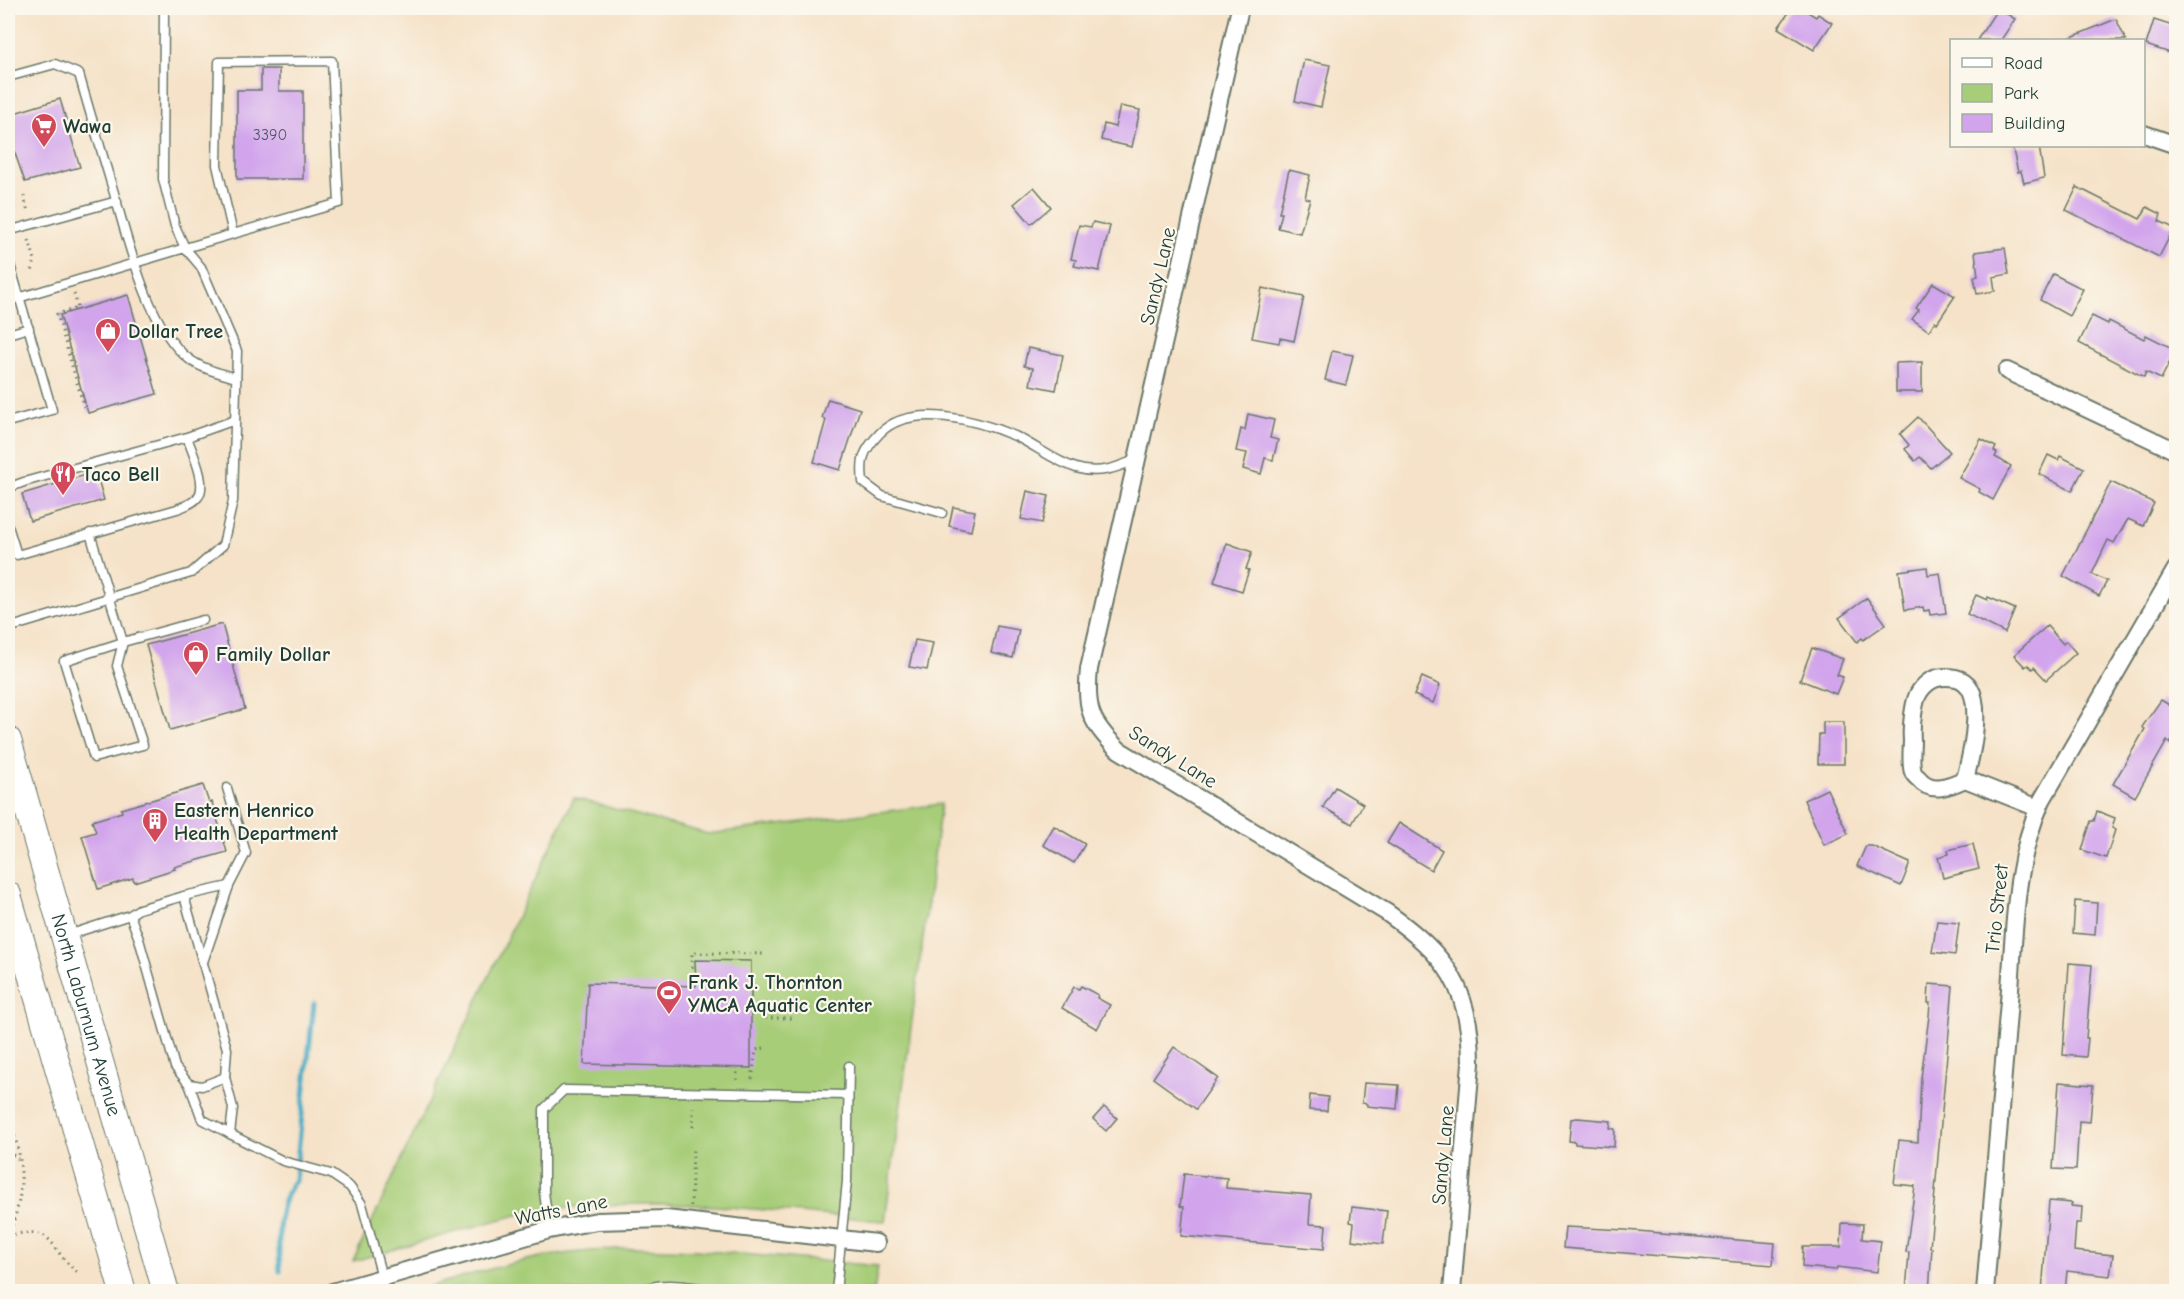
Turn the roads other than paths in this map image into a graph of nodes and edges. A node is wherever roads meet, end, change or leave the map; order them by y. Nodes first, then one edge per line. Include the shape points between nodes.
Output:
1 (164, 8) edge
2 (1240, 8) edge
3 (8, 77) edge
4 (2145, 134) edge
5 (2176, 145) edge
6 (117, 201) junction
7 (8, 231) edge
8 (233, 234) junction
9 (185, 248) junction
10 (8, 258) edge
11 (135, 263) junction
12 (20, 298) junction
13 (8, 302) edge
14 (29, 328) junction
15 (8, 334) edge
16 (2007, 371) dead end
17 (236, 378) junction
18 (235, 420) junction
19 (8, 422) edge
20 (187, 437) junction
21 (2176, 452) edge
22 (1138, 458) junction
23 (8, 488) edge
24 (942, 513) dead end
25 (8, 526) edge
26 (90, 533) junction
27 (2176, 569) edge
28 (110, 597) junction
29 (203, 620) dead end
30 (8, 628) edge
31 (123, 642) junction
32 (8, 740) edge
33 (1965, 779) junction
34 (227, 788) dead end
35 (2038, 807) junction
36 (229, 886) junction
37 (8, 895) edge
38 (184, 896) junction
39 (130, 915) junction
40 (64, 936) junction
41 (203, 963) junction
42 (849, 1066) dead end
43 (225, 1077) junction
44 (189, 1084) junction
45 (848, 1095) junction
46 (230, 1134) junction
47 (549, 1230) junction
48 (842, 1239) junction
49 (876, 1243) dead end
50 (382, 1277) junction
51 (123, 1292) edge
52 (166, 1292) edge
53 (332, 1292) edge
54 (642, 1292) edge
55 (724, 1292) edge
56 (836, 1292) edge
57 (1452, 1292) edge
58 (1985, 1292) edge

1 - 9 lane via 163,179
2 - 22 street, Sandy Lane
3 - 6 lane via 55,64 79,74
4 - 5 street
6 - 7 lane
6 - 11 lane
8 - 8 lane via 217,165 219,62 332,61 339,203
8 - 9 lane
9 - 11 lane
9 - 17 lane via 201,267 237,351
10 - 12 lane
11 - 12 lane
11 - 17 lane via 153,309 175,344 189,359
12 - 13 lane
12 - 14 lane
14 - 15 lane
14 - 19 lane via 52,410
16 - 21 street
17 - 18 lane
18 - 20 lane
18 - 28 lane via 233,501 223,544 191,573
20 - 23 lane
20 - 26 lane via 202,488 196,500 177,510
22 - 24 lane via 1114,470 1077,469 1015,436 955,418 906,418 886,428 870,444 861,463 863,482 882,496
22 - 57 street, Sandy Lane via 1089,669 1087,693 1095,723 1119,750 1410,929 1440,959 1457,984 1470,1025 1472,1063
25 - 26 lane via 17,555
26 - 28 lane
27 - 35 street, Trio Street
28 - 30 lane
28 - 31 lane
29 - 31 lane
31 - 31 lane via 64,661 94,758 143,745 117,666
32 - 40 main road, North Laburnum Avenue
33 - 33 street via 1936,788 1924,785 1913,772 1911,728 1918,692 1932,679 1947,676 1962,680 1970,688 1975,725
33 - 35 street
34 - 36 lane via 246,853
35 - 58 street, Trio Street via 2025,847 2014,923
36 - 38 lane
36 - 41 lane
37 - 51 main road
38 - 39 lane
38 - 41 lane
39 - 40 lane
39 - 44 lane via 175,1067
40 - 52 main road, North Laburnum Avenue
41 - 43 lane via 227,1049
42 - 45 lane
43 - 44 lane via 202,1086
43 - 46 lane via 233,1108
44 - 46 lane via 202,1119
45 - 47 lane via 564,1090 544,1109 544,1192
45 - 48 lane
46 - 50 lane via 283,1161 331,1174 350,1187 362,1204
47 - 48 street, Watts Lane via 597,1221 666,1219
47 - 50 street, Watts Lane
48 - 49 street, Watts Lane
48 - 56 lane
50 - 53 street, Watts Lane
54 - 55 lane via 659,1285

